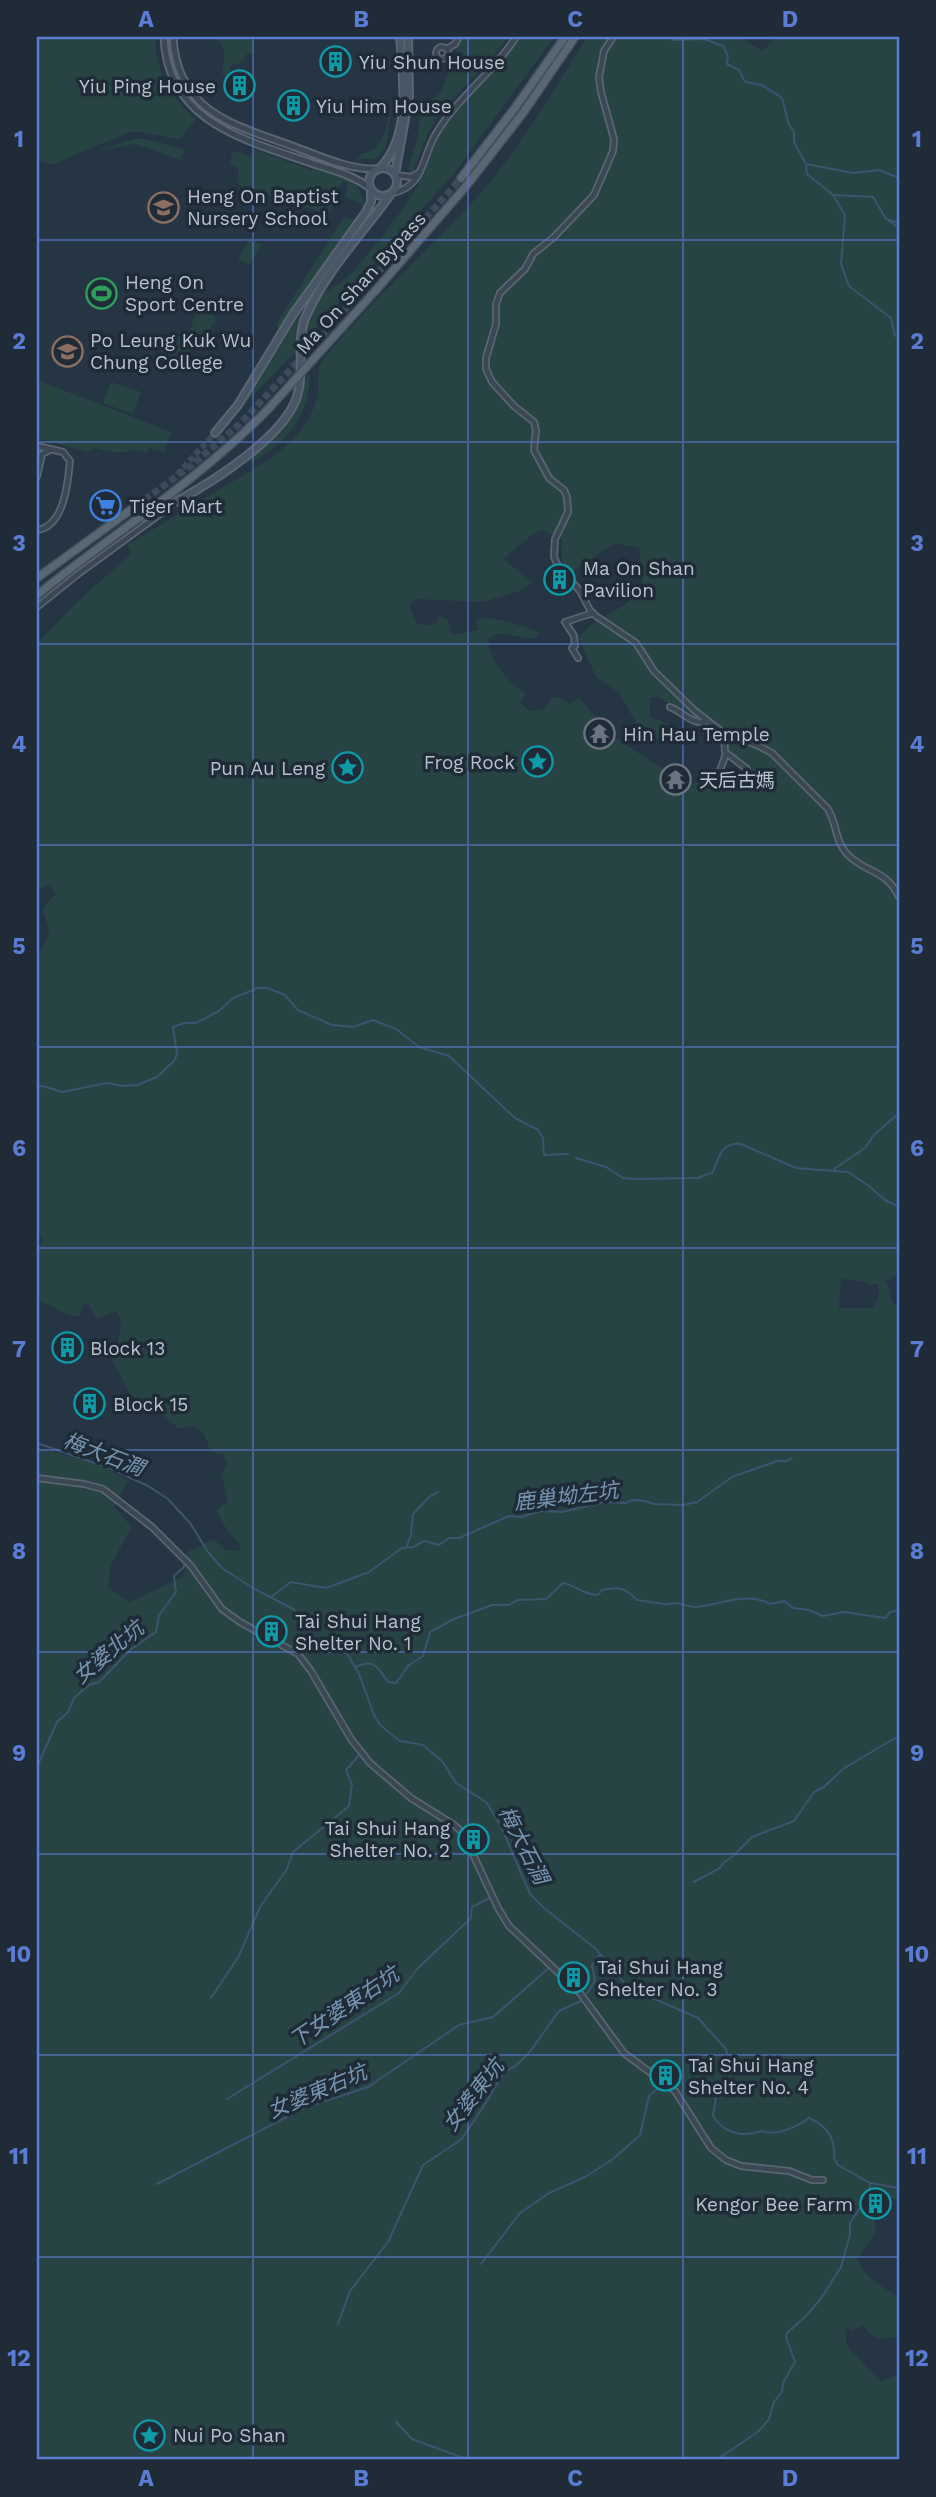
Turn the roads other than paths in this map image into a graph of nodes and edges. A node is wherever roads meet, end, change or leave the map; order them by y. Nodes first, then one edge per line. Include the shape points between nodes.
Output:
1 (164, 37) edge
2 (173, 37) edge
3 (400, 37) edge
4 (408, 37) edge
5 (459, 37) edge
6 (516, 37) edge
7 (565, 37) edge
8 (575, 37) edge
9 (613, 37) edge
10 (447, 49) dead end
11 (379, 169) junction
12 (421, 171) junction
13 (396, 175) junction
14 (461, 177) tunnel mouth
15 (371, 190) junction
16 (391, 194) junction
17 (215, 433) tunnel mouth
18 (37, 446) edge
19 (54, 450) junction
20 (37, 462) edge
21 (37, 473) edge
22 (171, 505) junction
23 (136, 506) tunnel mouth
24 (138, 519) junction
25 (37, 530) edge
26 (37, 578) edge
27 (37, 595) edge
28 (37, 607) edge
29 (593, 613) junction
30 (578, 658) dead end
31 (670, 706) dead end
32 (707, 721) junction
33 (724, 734) junction
34 (726, 753) junction
35 (748, 776) dead end
36 (717, 778) dead end
37 (899, 897) edge
38 (37, 1478) edge
39 (822, 2180) dead end

1 - 15 street via 173,80 186,101 207,120 236,136 351,177
2 - 11 street via 176,62 186,86 221,119 353,168
3 - 11 main road via 401,120 394,149
4 - 13 main road via 409,97
5 - 10 street
6 - 12 street via 444,120
7 - 14 main road
8 - 24 main road, Ma On Shan Bypass, bridge via 467,185 271,406 227,449
9 - 29 street via 599,77 614,139 612,154 594,195 500,293 485,365 491,381 533,421 534,450 550,479 564,490 568,512 555,539 554,557
11 - 13 main road via 387,168
11 - 15 main road via 369,178
12 - 13 street via 411,177
12 - 16 street via 412,185
13 - 16 main road via 398,186
15 - 16 main road via 382,197
15 - 17 main road via 366,212
16 - 22 main road via 306,314 298,392 286,418 261,444
18 - 19 street
19 - 21 street via 43,454
19 - 25 street via 70,461 56,519
20 - 21 street
22 - 24 main road
22 - 28 street
23 - 26 main road
24 - 27 main road, Ma On Shan Bypass
29 - 30 street via 565,622 574,636 572,648
29 - 32 street via 636,643 654,670
31 - 32 street via 693,721
32 - 33 street
33 - 34 street
33 - 37 street via 772,753 828,810 848,855 886,878
34 - 35 street
34 - 36 street
38 - 39 street via 90,1485 111,1494 184,1559 222,1609 298,1654 363,1756 405,1793 460,1830 509,1926 580,1993 624,2053 675,2091 711,2148 741,2166

